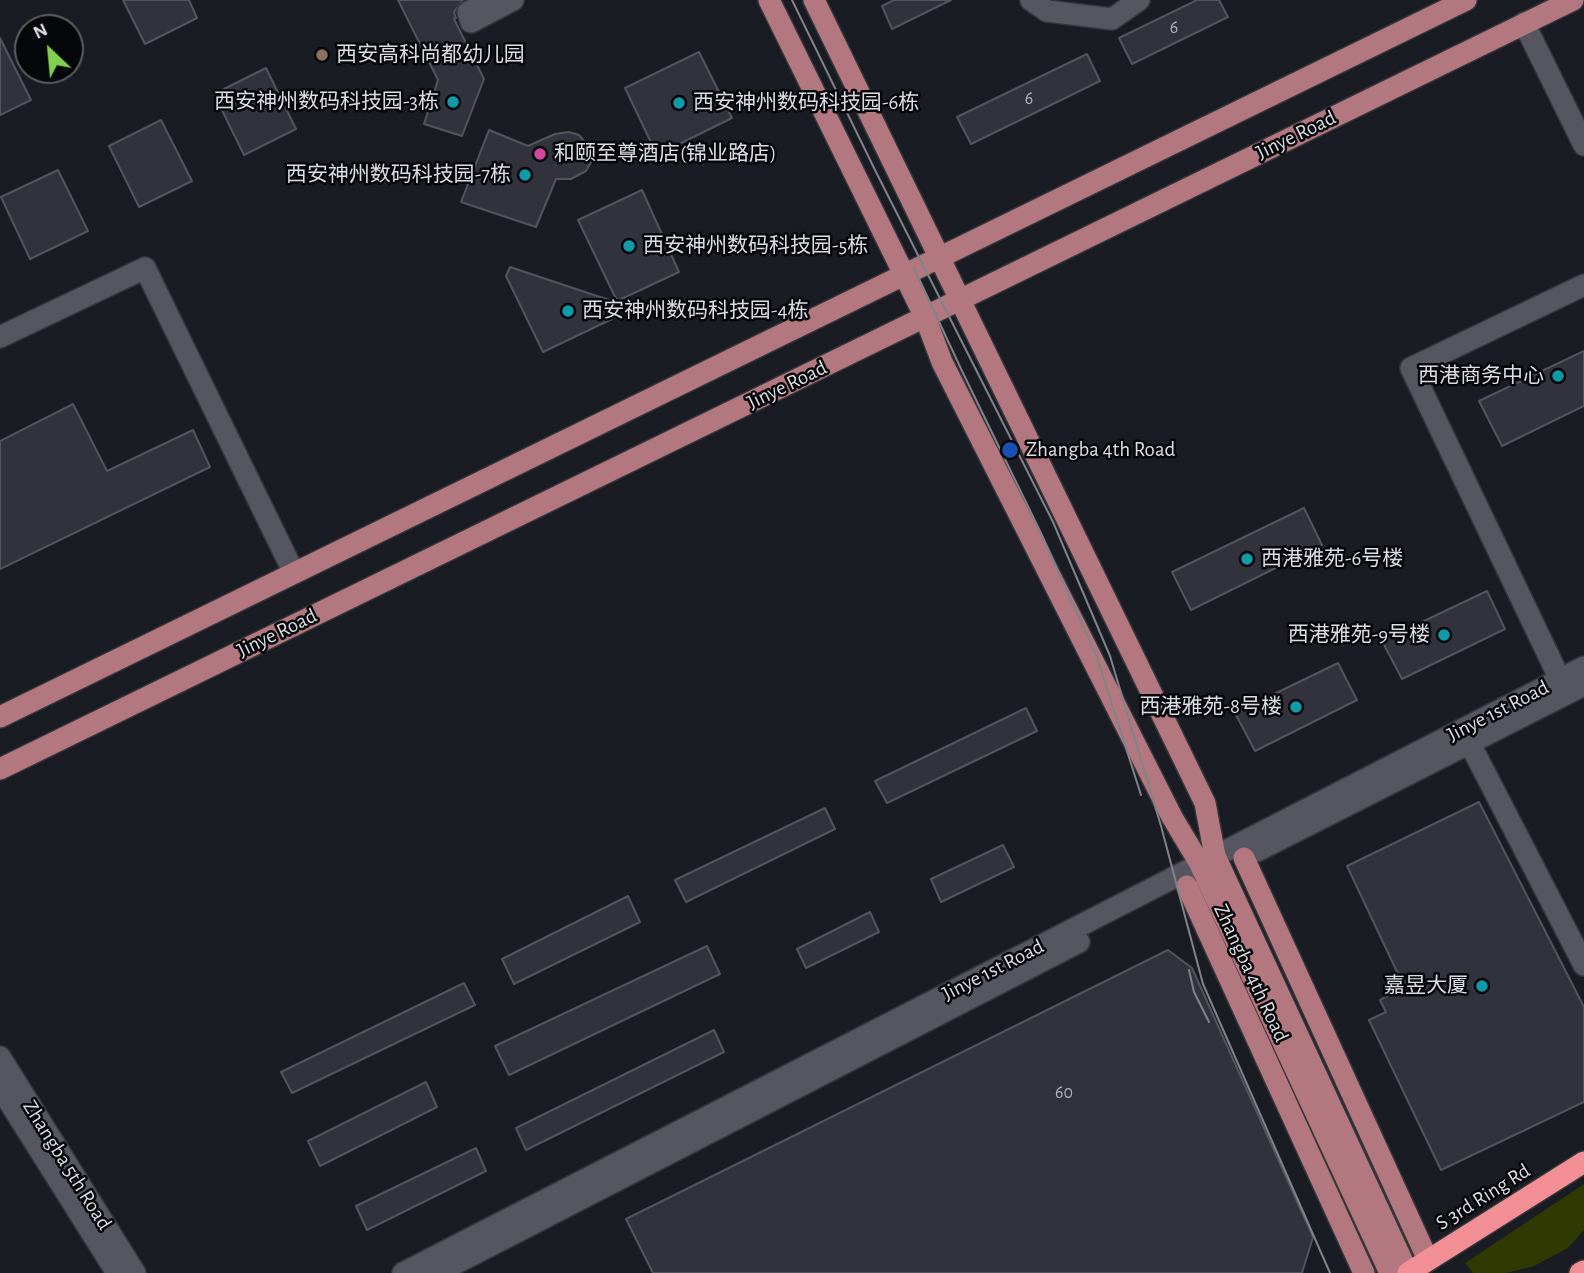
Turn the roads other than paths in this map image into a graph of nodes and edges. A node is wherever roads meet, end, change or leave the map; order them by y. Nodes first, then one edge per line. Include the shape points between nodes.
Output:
1 (491, 0) edge
2 (513, 0) edge
3 (769, 0) edge
4 (814, 0) edge
5 (1031, 0) edge
6 (1139, 0) edge
7 (1466, 0) edge
8 (1573, 0) edge
9 (1524, 23) junction
10 (1584, 145) edge
11 (939, 258) junction
12 (904, 276) junction
13 (1584, 285) edge
14 (960, 300) junction
15 (925, 317) junction
16 (0, 337) edge
17 (294, 573) junction
18 (1584, 667) edge
19 (1571, 686) edge
20 (0, 717) edge
21 (1470, 744) junction
22 (0, 769) edge
23 (1244, 858) junction
24 (1211, 866) junction
25 (1187, 886) junction
26 (1584, 965) edge
27 (1259, 970) junction
28 (0, 1057) edge
29 (0, 1087) edge
30 (1584, 1162) edge
31 (1434, 1266) edge
32 (117, 1273) edge
33 (135, 1273) edge
34 (403, 1273) edge
35 (437, 1273) edge
36 (1364, 1273) edge
37 (1390, 1273) edge
38 (1408, 1273) edge

1 - 2 street via 468,12 471,22
3 - 12 main road, Zhangba 4th Road
4 - 11 main road
5 - 6 street via 1047,11 1112,19
7 - 11 main road
8 - 9 main road, Jinye Road
9 - 10 street
9 - 14 main road, Jinye Road
11 - 12 main road
11 - 14 main road, Zhangba 4th Road
12 - 15 main road, Zhangba 4th Road
12 - 17 main road
13 - 19 street via 1411,368
14 - 15 main road, Jinye Road
14 - 24 main road, Zhangba 4th Road via 1205,803
15 - 22 main road, Jinye Road
15 - 24 main road, Zhangba 4th Road via 942,362 1172,817
16 - 17 street via 145,268
17 - 20 main road
18 - 19 street, Jinye 1st Road
19 - 21 street, Jinye 1st Road
19 - 24 street, Jinye 1st Road
21 - 23 street, Jinye 1st Road
21 - 26 street
23 - 24 street, Jinye 1st Road
23 - 31 main road
24 - 25 street, Jinye 1st Road
24 - 27 main road, Zhangba 4th Road
24 - 34 street, Jinye 1st Road
25 - 35 street, Jinye 1st Road
25 - 36 main road
27 - 37 main road, Zhangba 4th Road
27 - 38 main road, Zhangba 4th Road
28 - 33 street, Zhangba 5th Road
29 - 32 street, Zhangba 5th Road
30 - 31 highway, S 3rd Ring Rd
31 - 38 highway, S 3rd Ring Rd

